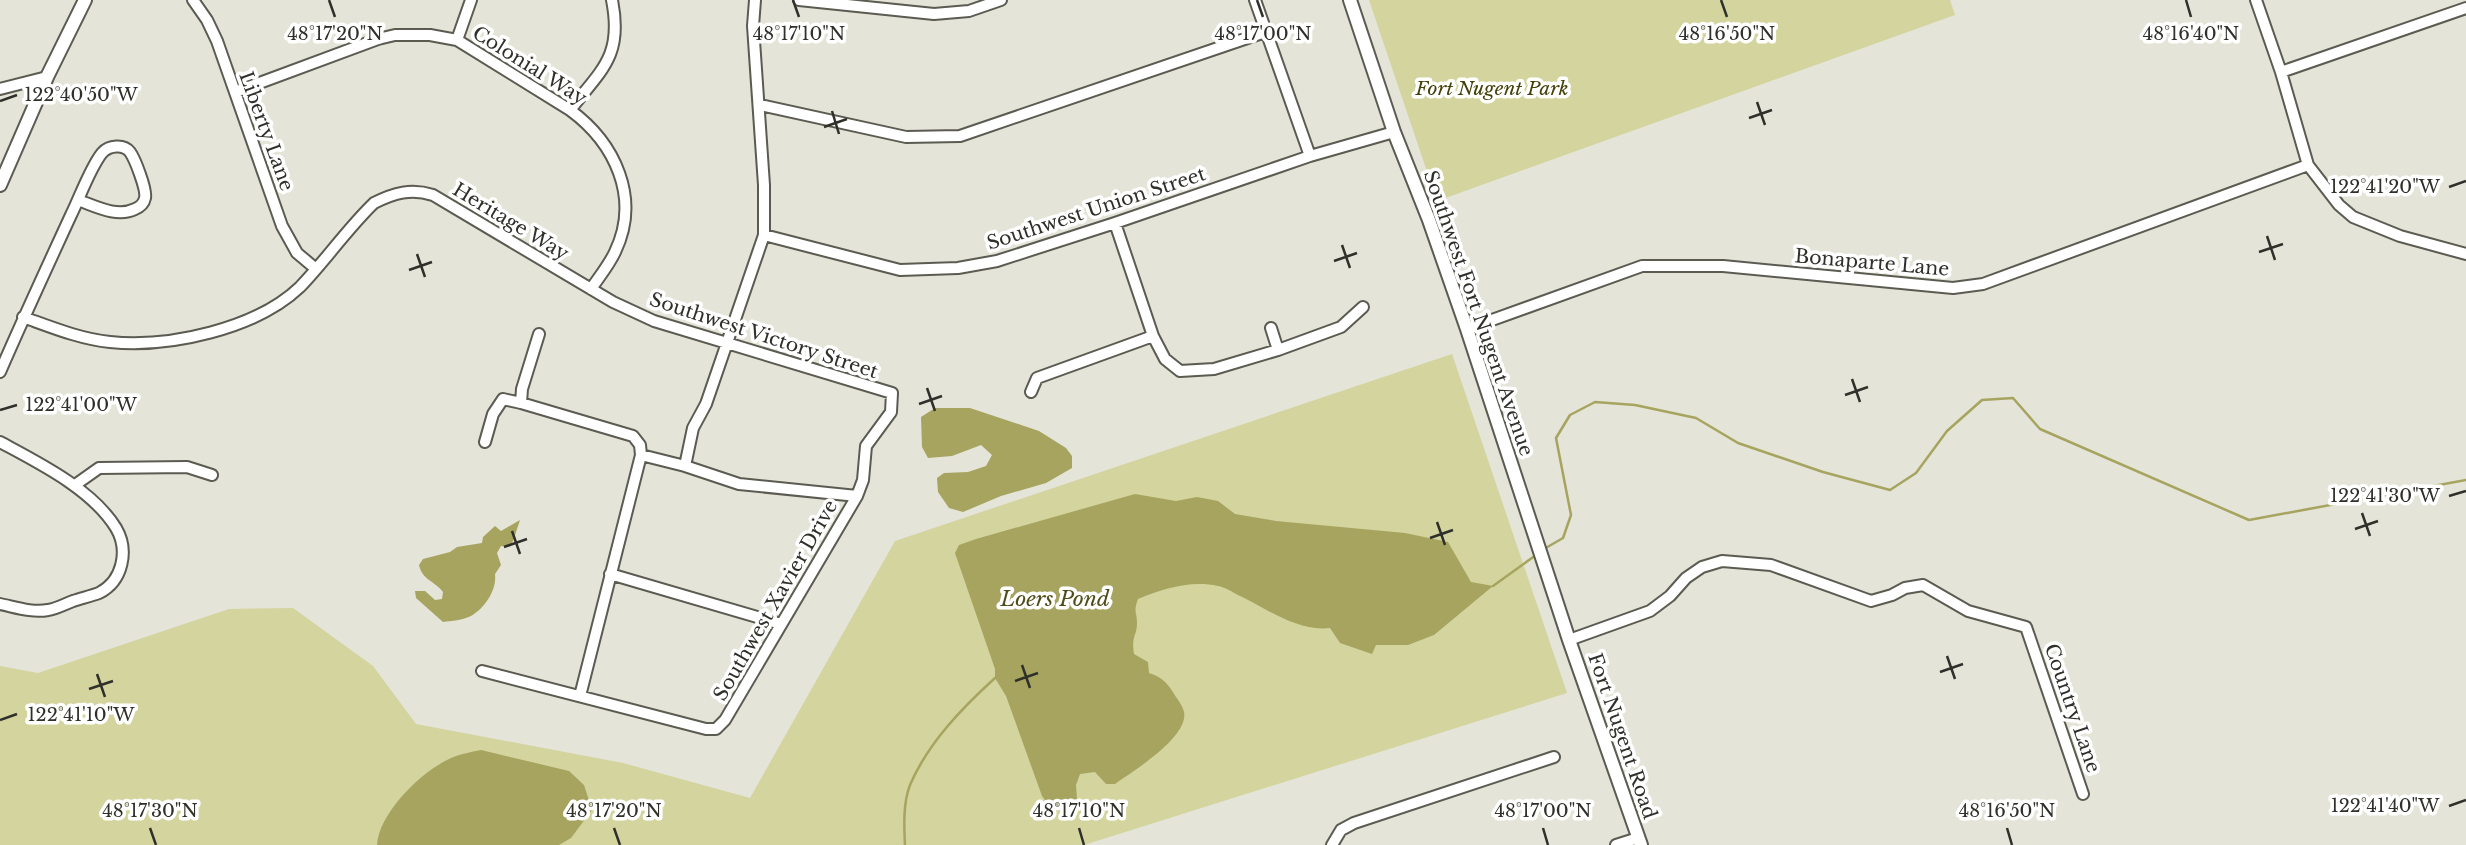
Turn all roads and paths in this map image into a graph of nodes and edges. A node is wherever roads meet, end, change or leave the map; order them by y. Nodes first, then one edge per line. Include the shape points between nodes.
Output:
1 (86, 0) edge
2 (193, 0) edge
3 (471, 0) edge
4 (612, 0) edge
5 (755, 0) edge
6 (799, 0) edge
7 (1001, 0) edge
8 (1255, 0) edge
9 (1350, 0) edge
10 (2256, 0) edge
11 (874, 4) edge
12 (2466, 8) edge
13 (1265, 32) junction
14 (457, 40) junction
15 (2281, 72) junction
16 (47, 77) junction
17 (0, 89) edge
18 (235, 92) junction
19 (760, 105) junction
20 (570, 110) junction
21 (1394, 132) junction
22 (1310, 156) junction
23 (2308, 166) junction
24 (0, 185) edge
25 (78, 200) junction
26 (1115, 223) junction
27 (764, 235) junction
28 (2466, 254) edge
29 (316, 269) junction
30 (591, 289) junction
31 (1363, 307) dead end
32 (23, 317) junction
33 (1271, 328) dead end
34 (1467, 329) junction
35 (539, 334) dead end
36 (1153, 336) junction
37 (726, 344) junction
38 (1278, 350) junction
39 (0, 372) edge
40 (1031, 392) dead end
41 (521, 403) junction
42 (0, 442) edge
43 (485, 442) dead end
44 (641, 455) junction
45 (685, 466) junction
46 (212, 475) dead end
47 (75, 485) junction
48 (857, 496) junction
49 (610, 574) junction
50 (0, 604) edge
51 (781, 624) junction
52 (1569, 640) junction
53 (482, 671) dead end
54 (580, 696) junction
55 (1554, 757) dead end
56 (2083, 794) dead end
57 (1639, 841) edge
58 (1332, 845) edge
59 (1616, 845) edge

1 - 16 street
2 - 18 street, Liberty Lane via 217,41
3 - 14 street
4 - 20 street via 616,41 607,63
5 - 19 street
6 - 11 street
7 - 11 street via 969,11 934,15
8 - 13 street
9 - 21 street, Southwest Fort Nugent Avenue
10 - 15 street
12 - 15 street
13 - 19 street via 960,136 906,137
13 - 22 street
14 - 18 street, Colonial Way via 395,35
14 - 20 street, Colonial Way
15 - 23 street
16 - 17 street
16 - 24 street
18 - 29 street, Liberty Lane via 282,226 297,253
19 - 27 street
20 - 30 street, Colonial Way via 607,145 626,195 626,219 615,252
21 - 22 street, Southwest Union Street
21 - 34 street, Southwest Fort Nugent Avenue
22 - 26 street, Southwest Union Street
23 - 28 street via 2353,216 2400,236
23 - 34 street, Bonaparte Lane via 1983,284 1952,288 1723,266 1642,266
25 - 25 street via 103,151 112,146 131,153 144,185 143,203 118,212
25 - 32 street
26 - 27 street, Southwest Union Street via 997,261 900,270
26 - 36 street
27 - 37 street
29 - 30 street, Heritage Way via 374,203 405,191 433,195
29 - 32 street, Heritage Way via 283,301 253,318 182,338 110,342
30 - 37 street, Southwest Victory Street via 654,321
31 - 38 street via 1340,327
32 - 39 street
33 - 38 street
34 - 52 street, Southwest Fort Nugent Avenue
35 - 41 street
36 - 38 street via 1165,359 1180,371 1214,369
36 - 40 street via 1037,378
37 - 45 street via 693,428
37 - 48 street, Southwest Victory Street via 892,393 891,412 866,446
41 - 43 street via 503,399
41 - 44 street via 633,436
42 - 47 street
44 - 45 street
44 - 49 street
45 - 48 street via 739,484
46 - 47 street via 187,467 99,468
47 - 50 street via 116,528 123,563 114,581 101,592 48,610
48 - 51 street, Southwest Xavier Drive
49 - 51 street
49 - 54 street
51 - 54 street, Southwest Xavier Drive via 716,729
52 - 56 street, Country Lane via 1650,611 1686,578 1722,561 1771,565 1871,601 1923,585 1968,611 2026,627
52 - 57 street, Fort Nugent Road
53 - 54 street, Southwest Xavier Drive
55 - 58 street via 1354,822
57 - 59 street

